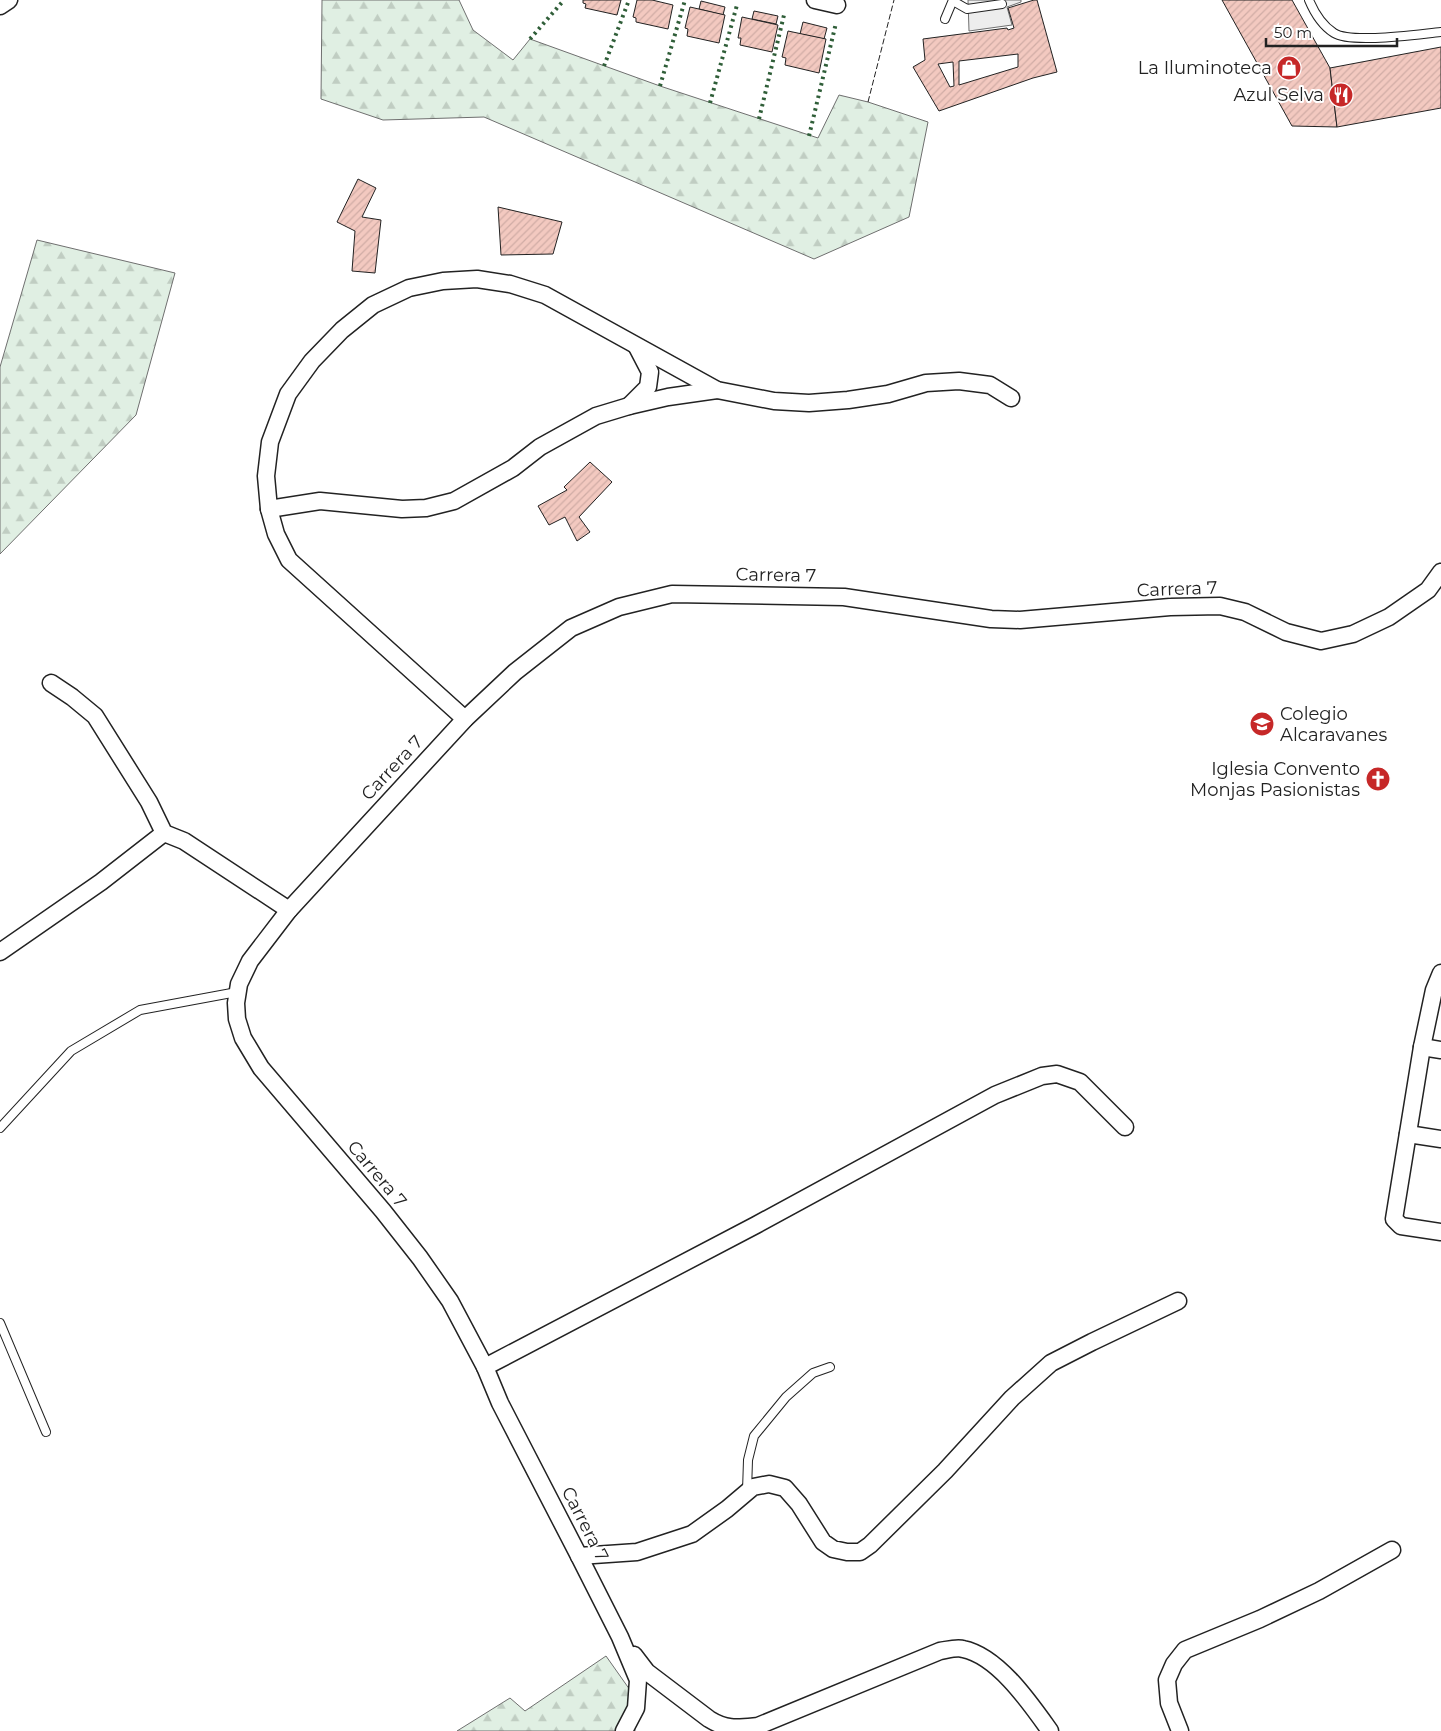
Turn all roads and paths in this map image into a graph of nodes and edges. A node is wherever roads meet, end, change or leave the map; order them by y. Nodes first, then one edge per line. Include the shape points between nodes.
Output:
1 (9, 0) edge
2 (815, 0) edge
3 (953, 0) edge
4 (1309, 0) edge
5 (1002, 4) dead end
6 (837, 5) dead end
7 (0, 6) edge
8 (945, 19) dead end
9 (1441, 32) edge
10 (637, 347) junction
11 (717, 390) junction
12 (1011, 398) dead end
13 (629, 406) junction
14 (269, 510) junction
15 (1441, 572) edge
16 (50, 683) dead end
17 (464, 720) junction
18 (164, 832) junction
19 (289, 910) junction
20 (0, 952) edge
21 (1441, 973) edge
22 (237, 992) junction
23 (1422, 1047) junction
24 (1441, 1050) edge
25 (0, 1128) edge
26 (1125, 1128) dead end
27 (1408, 1134) junction
28 (1441, 1139) edge
29 (1441, 1232) edge
30 (1178, 1301) dead end
31 (0, 1323) edge
32 (485, 1367) junction
33 (830, 1367) dead end
34 (46, 1432) dead end
35 (746, 1492) junction
36 (1392, 1550) dead end
37 (579, 1556) junction
38 (620, 1637) junction
39 (624, 1731) edge
40 (1050, 1731) edge
41 (1180, 1731) edge

1 - 7 street
2 - 6 street
3 - 5 lane via 967,9
3 - 8 lane
4 - 9 lane via 1314,13 1335,34 1362,39
10 - 11 street
10 - 13 street via 650,372 648,387
10 - 14 street via 546,295 510,284 469,280 408,288 373,305 342,330 312,361 288,394 270,442 266,476
11 - 12 street via 774,401 809,403 848,400 926,384 959,381 990,385
11 - 13 street
13 - 14 street via 596,416 562,434 513,468 454,501 426,508 402,509 320,501
14 - 17 street via 289,560
15 - 17 street, Carrera 7 via 1428,590 1390,616 1353,634 1320,640 1286,632 1245,612 1220,606 1020,620 983,618 844,597 672,594 619,607 571,628 515,672
16 - 18 street via 72,696 95,716
17 - 19 street, Carrera 7
18 - 19 street via 184,841
18 - 20 street via 101,882
19 - 22 street, Carrera 7 via 250,961
21 - 23 street via 1434,990
22 - 25 lane via 140,1010 71,1052
22 - 32 street, Carrera 7 via 237,1019 243,1038 261,1068 420,1258 450,1302
23 - 24 street
23 - 27 street
26 - 32 street via 1080,1082 1057,1074 1042,1076 995,1095
27 - 28 street
27 - 29 street via 1394,1220 1400,1226
30 - 35 street via 1051,1363 1012,1398 945,1471 860,1552 833,1549 823,1542 785,1488 769,1484 753,1486
31 - 34 lane
32 - 37 street, Carrera 7 via 500,1403
33 - 35 lane via 813,1373 786,1397 754,1436 748,1460
35 - 37 street via 692,1534 638,1552
36 - 41 street via 1319,1591 1185,1650 1174,1664 1168,1680 1169,1703
37 - 38 street, Carrera 7
38 - 39 street, Carrera 7 via 638,1680 636,1708
38 - 40 street via 647,1672 709,1719 731,1728 758,1726 940,1651 962,1648 988,1658 1027,1698

